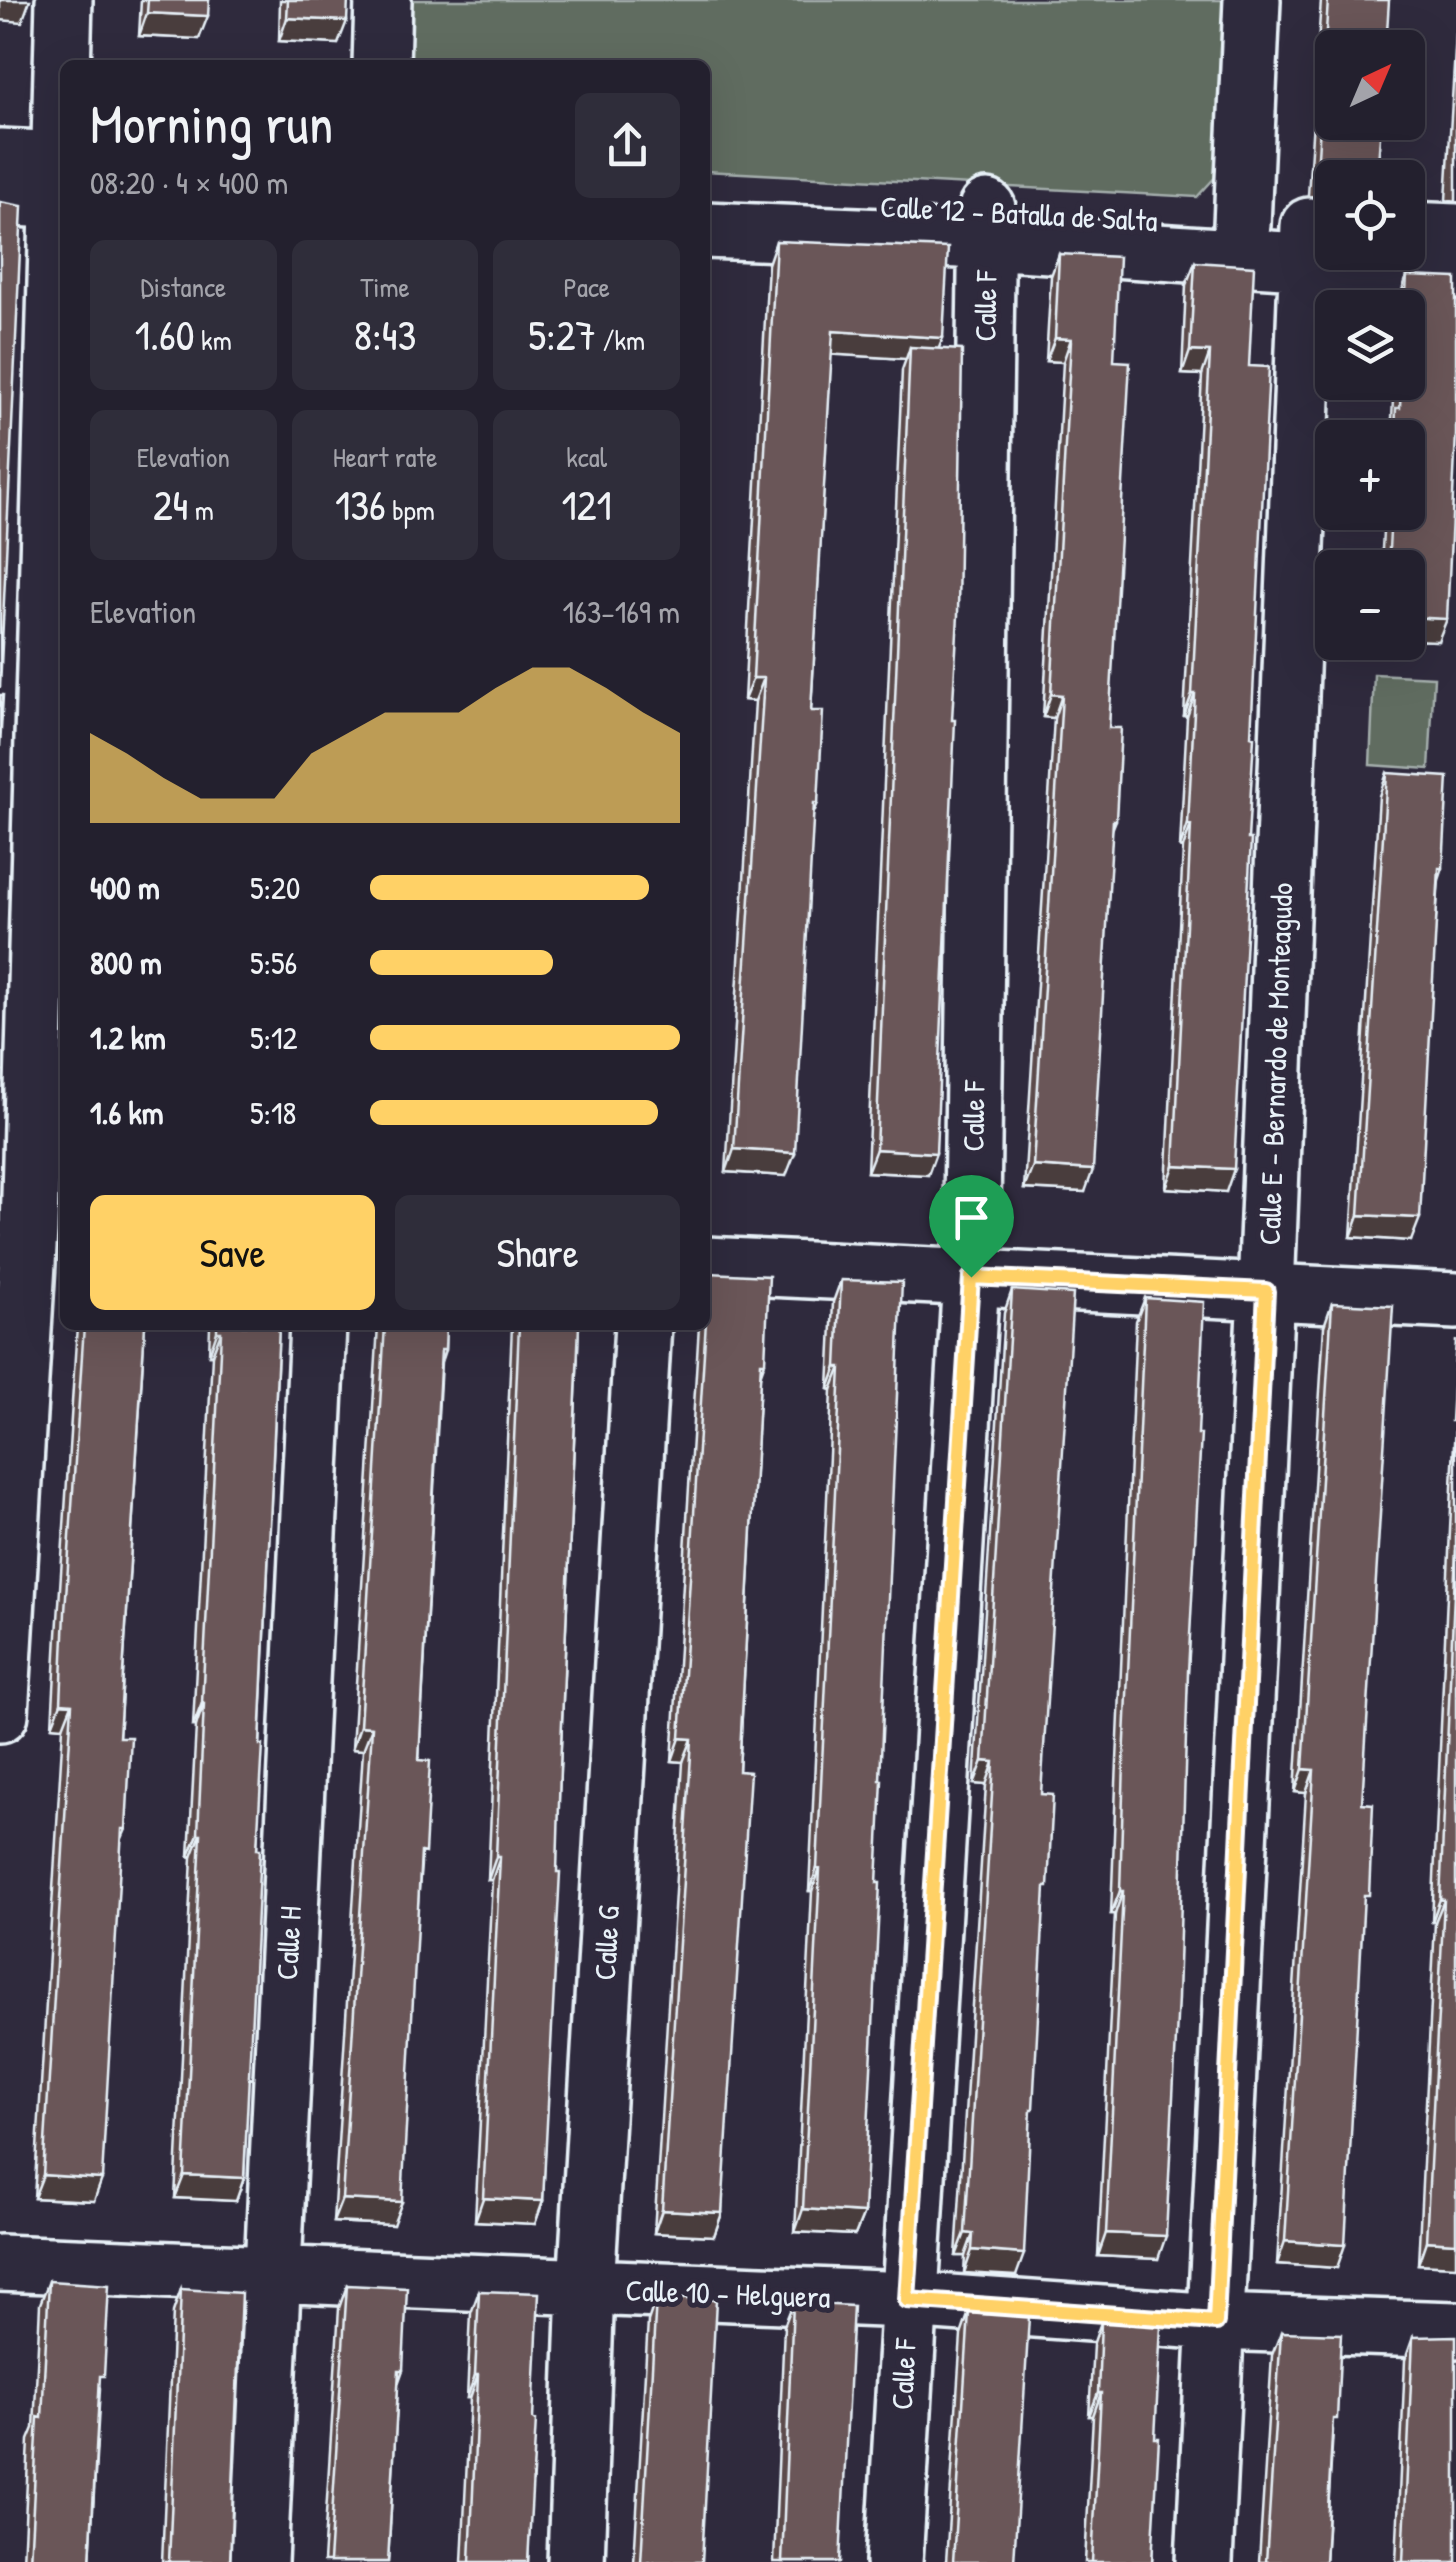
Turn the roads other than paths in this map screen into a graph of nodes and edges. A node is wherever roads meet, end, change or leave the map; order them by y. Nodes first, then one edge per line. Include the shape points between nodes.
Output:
1 (64, 0) edge
2 (383, 0) edge
3 (1252, 0) edge
4 (63, 60) edge
5 (381, 60) edge
6 (0, 157) edge
7 (60, 181) edge
8 (60, 181) edge
9 (0, 197) edge
10 (710, 202) edge
11 (60, 216) edge
12 (987, 224) junction
13 (1242, 225) junction
14 (710, 230) edge
15 (1425, 231) edge
16 (1456, 232) edge
17 (1315, 238) edge
18 (1315, 238) edge
19 (1315, 259) edge
20 (1425, 264) edge
21 (1456, 271) edge
22 (31, 1230) edge
23 (710, 1265) edge
24 (971, 1277) junction
25 (1266, 1291) junction
26 (1456, 1301) edge
27 (318, 1330) edge
28 (643, 1330) edge
29 (0, 1714) edge
30 (0, 2263) edge
31 (271, 2276) junction
32 (586, 2287) junction
33 (907, 2300) junction
34 (1216, 2322) junction
35 (1456, 2330) edge
36 (259, 2562) edge
37 (576, 2562) edge
38 (894, 2562) edge
39 (1204, 2562) edge

1 - 4 street
2 - 5 street
3 - 13 street
6 - 7 street
8 - 9 street
10 - 12 street, Calle 12 - Batalla de Salta
11 - 22 street
12 - 13 street, Calle 12 - Batalla de Salta
12 - 14 street, Calle 12 - Batalla de Salta
12 - 18 street, Calle 12 - Batalla de Salta
12 - 24 street, Calle F
13 - 17 street, Calle 12 - Batalla de Salta
15 - 16 street
19 - 25 street, Calle E - Bernardo de Monteagudo
20 - 21 street, Calle 12 - Batalla de Salta
22 - 29 street
23 - 24 street
24 - 25 street
24 - 33 street, Calle F
25 - 26 street
25 - 34 street, Calle E - Bernardo de Monteagudo
27 - 31 street, Calle H
28 - 32 street, Calle G
30 - 31 street, Calle 10 - Helguera
31 - 32 street, Calle 10 - Helguera
31 - 36 street, Calle H
32 - 33 street, Calle 10 - Helguera
32 - 37 street, Calle G
33 - 34 street, Calle 10 - Helguera
33 - 38 street, Calle F
34 - 35 street, Calle 10 - Helguera
34 - 39 street, Calle E - Bernardo de Monteagudo

